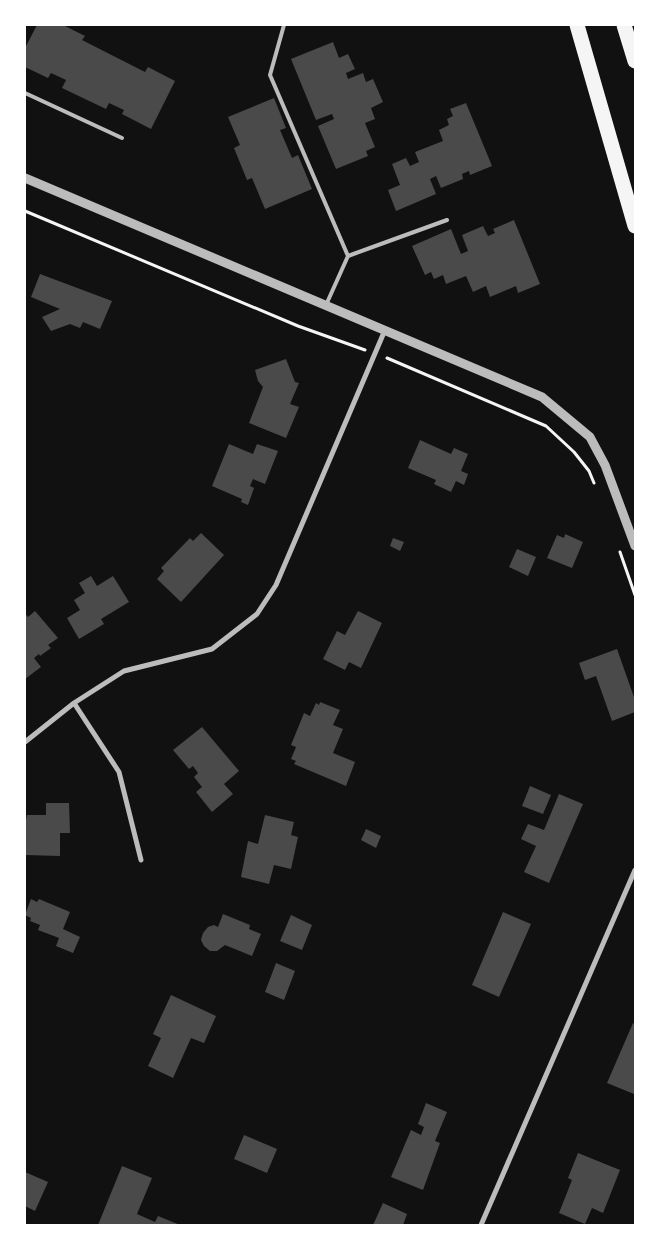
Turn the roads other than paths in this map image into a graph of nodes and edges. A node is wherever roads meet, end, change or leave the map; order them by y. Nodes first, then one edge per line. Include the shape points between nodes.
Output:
1 (284, 25) edge
2 (577, 25) edge
3 (624, 25) edge
4 (635, 60) edge
5 (25, 93) edge
6 (122, 138) dead end
7 (25, 178) edge
8 (447, 220) dead end
9 (635, 226) edge
10 (348, 256) junction
11 (326, 305) junction
12 (385, 330) junction
13 (635, 546) edge
14 (74, 703) junction
15 (25, 742) edge
16 (141, 860) dead end
17 (635, 870) edge
18 (481, 1225) edge

1 - 10 lane via 270,75
2 - 9 highway
3 - 4 highway
5 - 6 lane
7 - 11 street
8 - 10 lane
10 - 11 lane
11 - 12 street
12 - 13 street via 542,397 590,437 605,464
12 - 14 street via 276,584 257,614 212,649 124,671
14 - 15 street
14 - 16 street via 118,772
17 - 18 street

